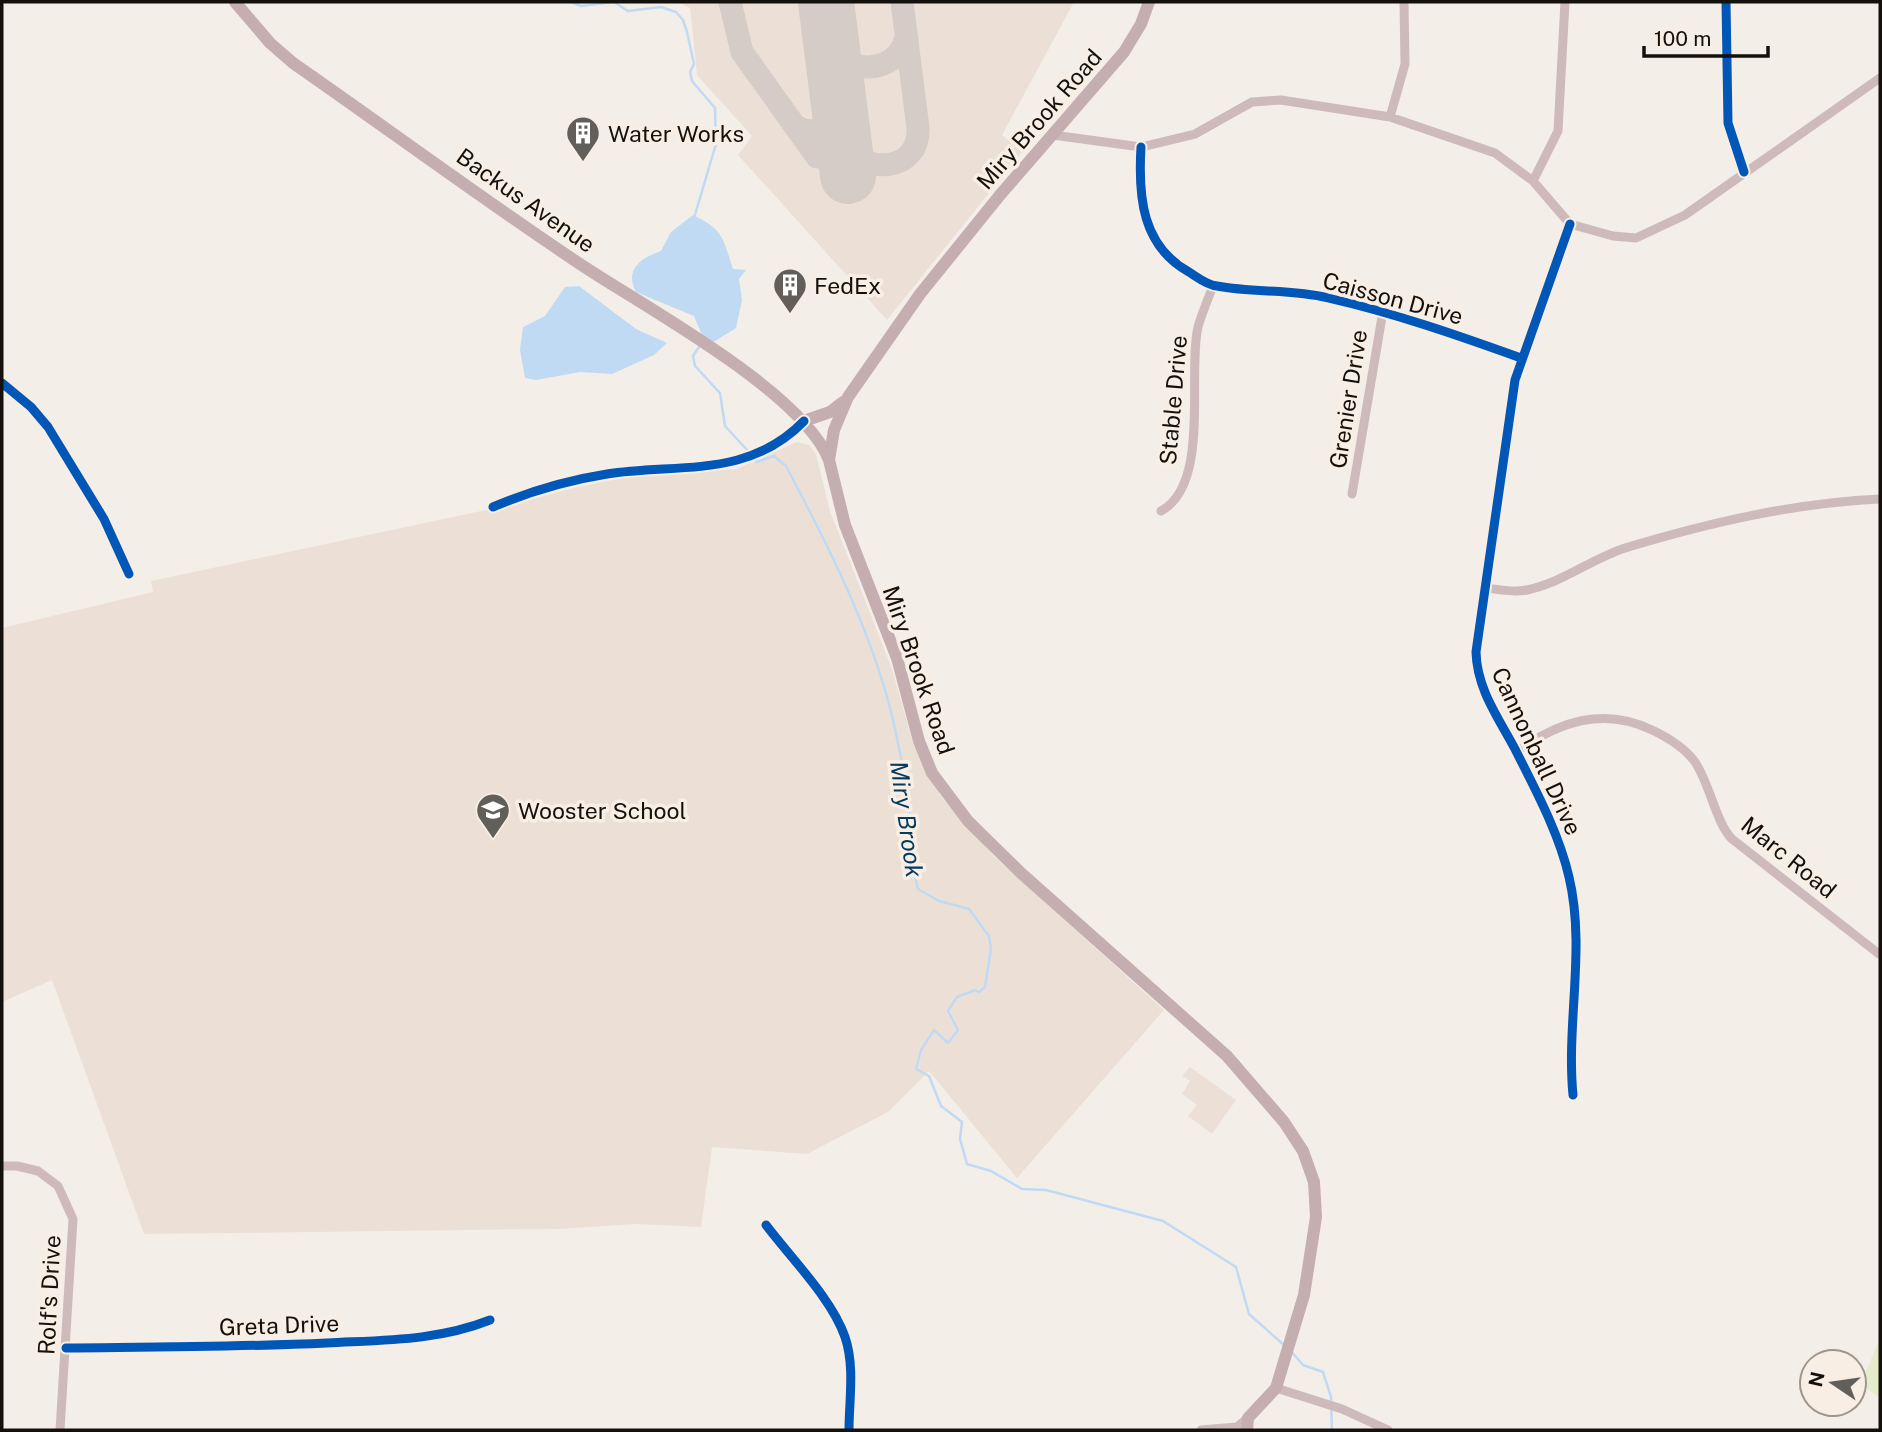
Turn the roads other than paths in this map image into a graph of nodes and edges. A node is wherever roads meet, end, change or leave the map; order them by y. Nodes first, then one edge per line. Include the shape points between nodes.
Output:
1 (235, 2) edge
2 (1149, 2) edge
3 (1404, 2) edge
4 (1564, 2) edge
5 (1726, 2) edge
6 (1880, 78) edge
7 (1390, 117) junction
8 (1053, 135) junction
9 (1141, 147) junction
10 (1744, 172) junction
11 (1533, 181) junction
12 (1570, 224) junction
13 (1213, 286) junction
14 (1383, 310) junction
15 (1521, 358) junction
16 (2, 383) edge
17 (848, 397) junction
18 (804, 421) junction
19 (829, 460) junction
20 (1352, 494) dead end
21 (1880, 499) edge
22 (493, 507) dead end
23 (1161, 511) dead end
24 (129, 574) dead end
25 (1485, 588) junction
26 (1516, 752) junction
27 (1879, 954) edge
28 (1573, 1095) dead end
29 (2, 1166) edge
30 (766, 1225) dead end
31 (490, 1320) dead end
32 (66, 1348) junction
33 (1276, 1388) junction
34 (1247, 1424) edge
35 (60, 1430) edge
36 (849, 1430) edge
37 (1202, 1430) edge
38 (1388, 1430) edge

1 - 18 main road, Backus Avenue via 293,63 771,392
2 - 8 main road, Miry Brook Road via 1124,52
3 - 7 street via 1405,64
4 - 11 street via 1558,131
5 - 10 street via 1728,123
6 - 10 street
7 - 9 street via 1281,100 1252,102 1195,134
7 - 11 street via 1495,153
8 - 9 street
8 - 17 main road, Miry Brook Road via 935,275
9 - 13 street, Caisson Drive via 1139,185 1153,240 1165,255
10 - 12 street via 1685,215 1636,237
11 - 12 street
12 - 15 street, Cannonball Drive
13 - 14 street, Caisson Drive via 1324,296
13 - 23 street, Stable Drive via 1198,328 1187,471 1172,505
14 - 15 street, Caisson Drive
14 - 20 street, Grenier Drive
15 - 25 street, Cannonball Drive
16 - 24 street via 48,427 104,519
17 - 18 main road via 830,412
17 - 19 main road, Miry Brook Road via 834,430
18 - 19 main road, Backus Avenue
18 - 22 street via 757,453 721,466 603,474
19 - 33 main road, Miry Brook Road via 845,525 897,658 919,741 950,800 1021,873 1227,1056 1256,1086 1303,1151 1314,1182 1316,1217 1297,1319
21 - 25 street via 1783,509 1609,553 1524,591
25 - 26 street, Cannonball Drive via 1476,665 1481,687
26 - 27 street, Marc Road via 1561,726 1592,717 1629,721 1668,737 1695,763 1725,832
26 - 28 street, Cannonball Drive via 1570,878 1577,928 1570,1026
29 - 32 street, Rolf's Drive via 38,1171 58,1186 73,1219
30 - 36 street via 834,1314 846,1339
31 - 32 street, Greta Drive via 423,1339
32 - 35 street, Rolf's Drive
33 - 34 main road, Miry Brook Road
33 - 38 street via 1342,1409
34 - 37 street

